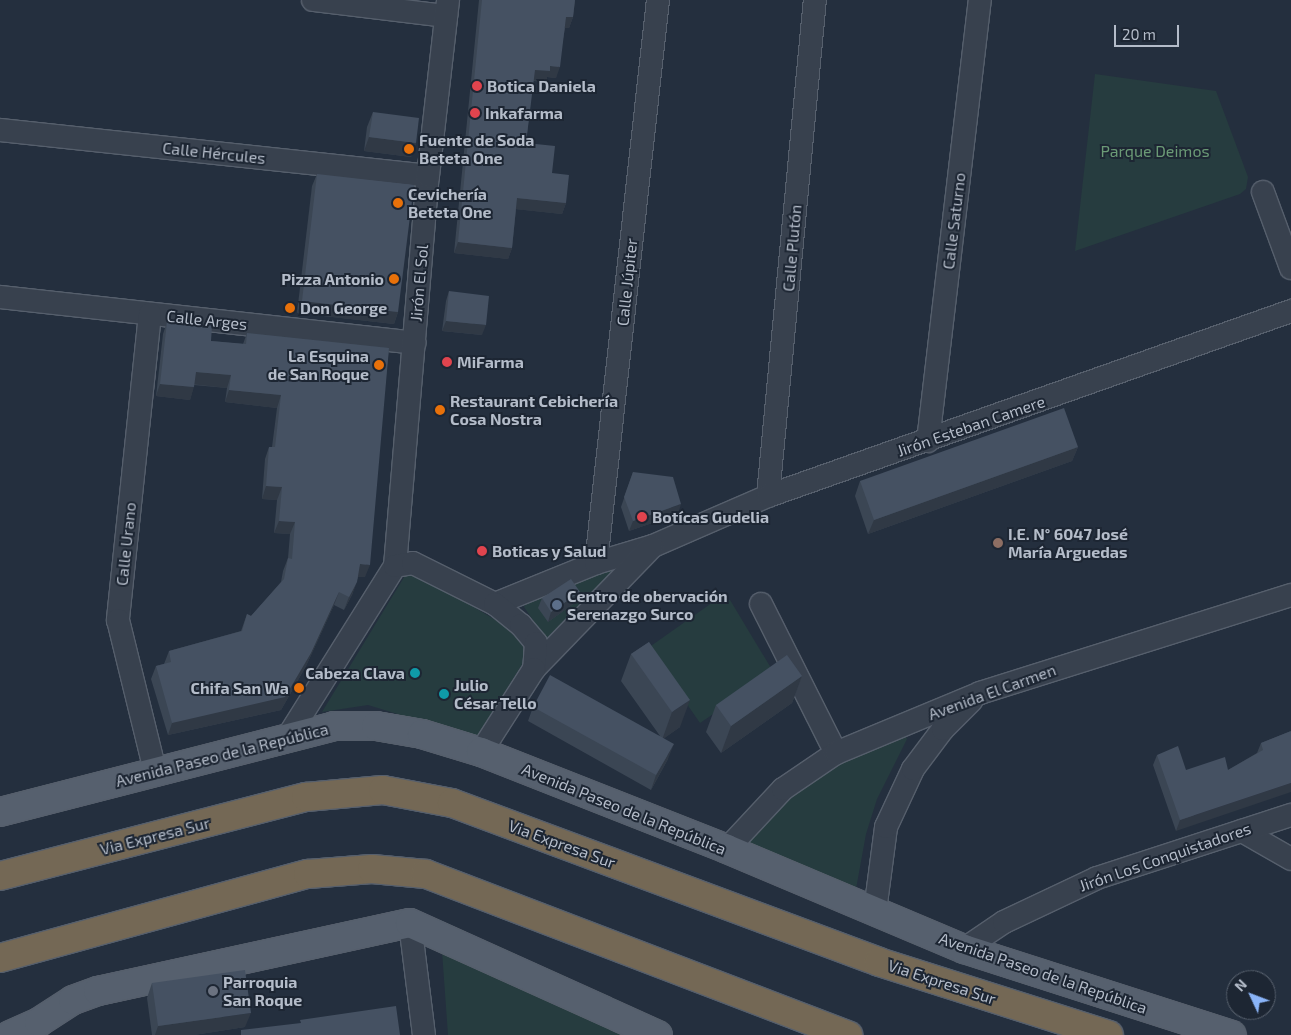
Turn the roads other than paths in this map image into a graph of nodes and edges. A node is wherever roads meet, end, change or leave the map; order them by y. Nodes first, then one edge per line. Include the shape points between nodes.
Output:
1 (313, 0) edge
2 (658, 0) edge
3 (815, 0) edge
4 (980, 0) edge
5 (447, 8) edge
6 (0, 130) edge
7 (428, 176) junction
8 (1263, 192) dead end
9 (1291, 268) edge
10 (0, 297) edge
11 (1291, 311) edge
12 (150, 314) junction
13 (414, 342) junction
14 (928, 441) junction
15 (768, 496) junction
16 (653, 546) junction
17 (596, 563) junction
18 (395, 566) junction
19 (1291, 595) edge
20 (495, 604) junction
21 (761, 604) dead end
22 (534, 669) junction
23 (980, 692) junction
24 (286, 738) junction
25 (481, 752) junction
26 (836, 753) junction
27 (155, 770) junction
28 (0, 812) edge
29 (1291, 815) edge
30 (1242, 831) junction
31 (727, 849) junction
32 (1291, 859) edge
33 (0, 876) edge
34 (875, 911) junction
35 (410, 923) junction
36 (964, 949) junction
37 (0, 958) edge
38 (43, 1028) edge
39 (10, 1035) edge
40 (424, 1035) edge
41 (658, 1035) edge
42 (848, 1035) edge
43 (1109, 1035) edge
44 (1232, 1035) edge

1 - 5 street
2 - 17 street, Calle Júpiter
3 - 15 street, Calle Plutón
4 - 14 street, Calle Saturno
5 - 7 street, Jirón El Sol
6 - 7 street, Calle Hércules
7 - 13 street, Jirón El Sol
8 - 9 street
10 - 12 street, Calle Arges
11 - 14 street, Jirón Esteban Camere
12 - 13 street, Calle Arges
12 - 27 street, Calle Urano via 118,620
13 - 18 street, Jirón El Sol
14 - 15 street, Jirón Esteban Camere
15 - 16 street, Jirón Esteban Camere
16 - 17 street, Jirón Esteban Camere
16 - 22 street, Jirón Esteban Camere
17 - 20 street, Jirón Esteban Camere
18 - 20 street via 412,563
18 - 24 street
19 - 23 street, Avenida El Carmen
20 - 22 street via 521,625 536,644
21 - 26 street
22 - 25 street, Jirón Esteban Camere
23 - 26 street, Avenida El Carmen
23 - 34 street via 943,729 912,769 886,827
24 - 25 main road, Avenida Paseo de la República via 334,726 376,726 422,734
24 - 27 main road, Avenida Paseo de la República
25 - 31 main road, Avenida Paseo de la República
26 - 31 street, Avenida El Carmen via 783,790
27 - 28 main road, Avenida Paseo de la República
29 - 30 street, Jirón Los Conquistadores
30 - 32 street
30 - 36 street, Jirón Los Conquistadores via 1097,878 1004,922
31 - 34 main road, Avenida Paseo de la República
33 - 43 highway, Via Expresa Sur via 306,798 383,790 452,803 879,962
34 - 36 main road, Avenida Paseo de la República
35 - 38 main road via 98,991 72,1000
35 - 40 street
35 - 41 main road
36 - 44 main road, Avenida Paseo de la República
37 - 42 highway via 308,874 372,869 426,874
38 - 39 main road

